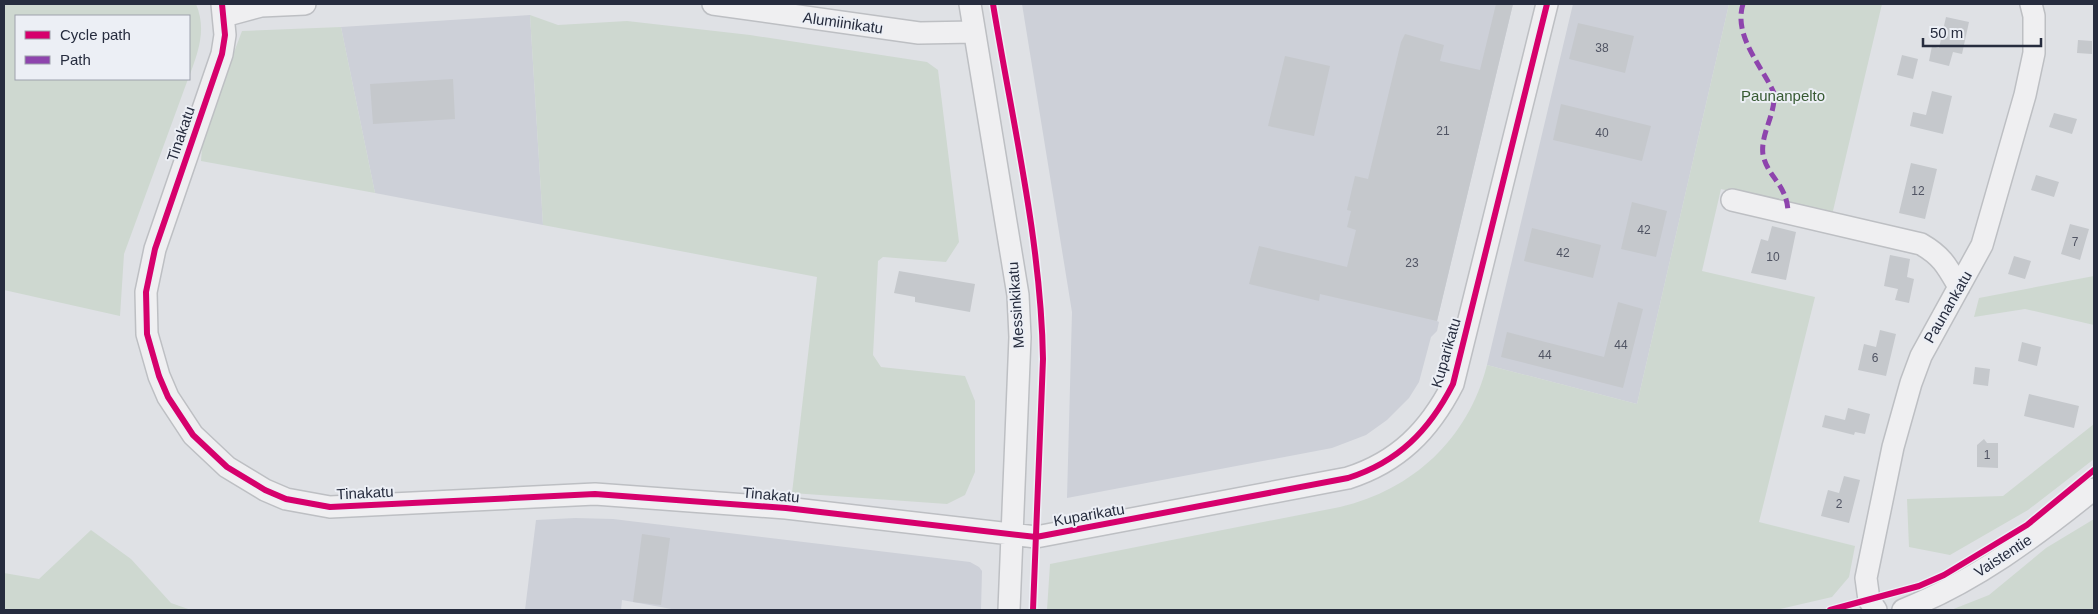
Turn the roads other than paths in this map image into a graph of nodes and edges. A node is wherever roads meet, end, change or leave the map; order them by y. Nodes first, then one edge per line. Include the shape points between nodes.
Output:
1 (306, 4) edge
2 (713, 4) edge
3 (970, 4) edge
4 (1547, 4) edge
5 (2031, 4) edge
6 (223, 10) edge
7 (974, 32) junction
8 (1732, 200) dead end
9 (1958, 287) junction
10 (2094, 489) edge
11 (1012, 535) junction
12 (1009, 610) edge
13 (1876, 610) edge
14 (1903, 610) edge

1 - 6 street
2 - 7 street, Alumiinikatu via 919,33
3 - 7 street, Messinkikatu
4 - 11 street, Kuparikatu via 1452,384 1431,421 1411,443 1372,471 1325,484 1036,537
5 - 9 street, Paunankatu via 2035,40 2028,86 1982,245
6 - 11 street, Tinakatu via 222,54 155,249 146,292 146,313 153,355 168,397 193,435 227,467 286,499 330,507 596,494 786,508
7 - 11 street, Messinkikatu via 1018,295 1020,337
8 - 9 street via 1921,244 1944,261
9 - 13 street, Paunankatu via 1921,356 1892,447 1866,578 1869,600
10 - 14 street, Vaistentie via 2028,541 1989,566
11 - 12 street, Messinkikatu

